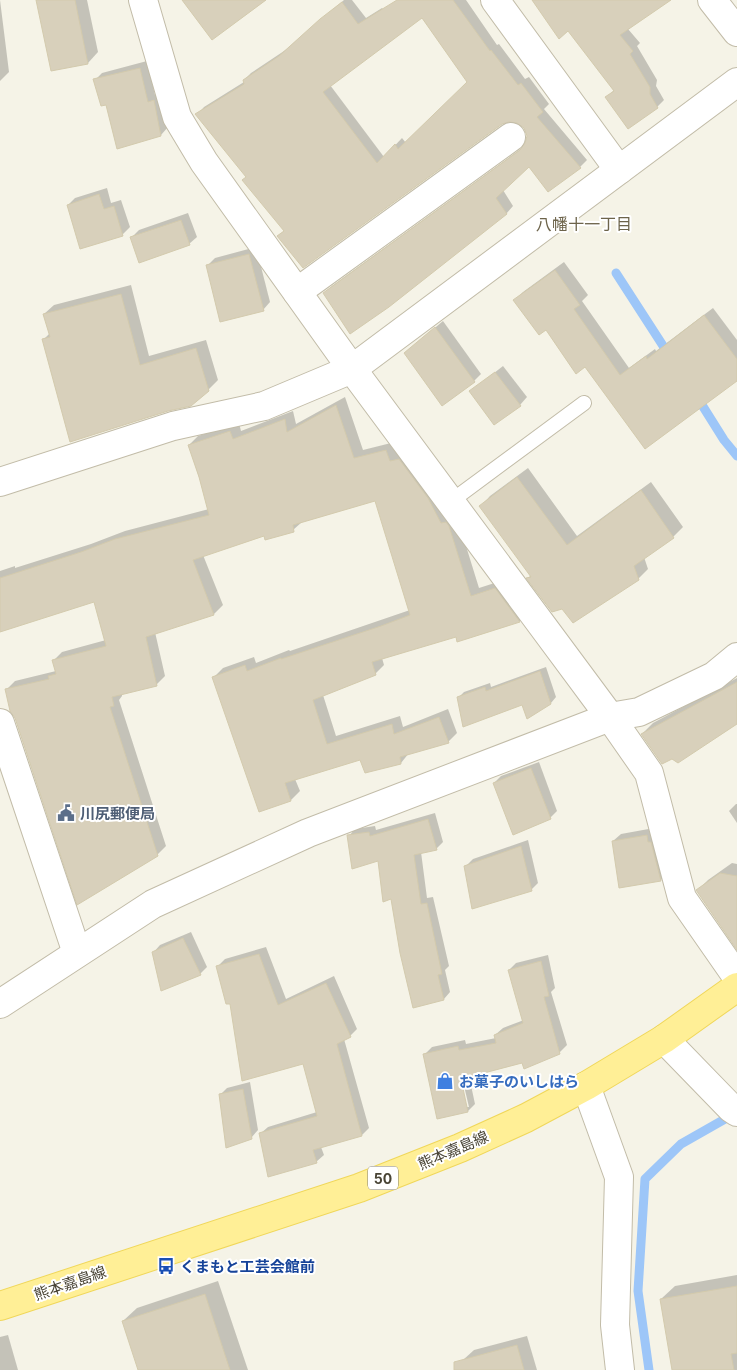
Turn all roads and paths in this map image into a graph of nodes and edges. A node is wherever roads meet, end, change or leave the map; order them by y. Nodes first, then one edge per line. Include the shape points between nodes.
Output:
1 (143, 0) edge
2 (495, 0) edge
3 (712, 0) edge
4 (737, 32) edge
5 (737, 82) edge
6 (511, 137) dead end
7 (619, 170) junction
8 (297, 292) junction
9 (352, 369) junction
10 (584, 403) dead end
11 (0, 482) edge
12 (450, 502) junction
13 (737, 657) edge
14 (610, 717) junction
15 (0, 723) edge
16 (77, 953) junction
17 (737, 977) edge
18 (737, 987) edge
19 (0, 1004) edge
20 (664, 1039) junction
21 (586, 1086) junction
22 (737, 1112) edge
23 (0, 1306) edge
24 (620, 1370) edge

1 - 8 street via 177,117 204,162
2 - 7 street
3 - 4 street
5 - 7 street
6 - 8 street
7 - 9 street
8 - 9 street
9 - 11 street via 264,406 173,426
9 - 12 street
10 - 12 lane
12 - 14 street
13 - 14 street via 714,676 689,688 638,712
14 - 16 street via 308,833 153,904
14 - 17 street via 649,774 682,898
15 - 16 street
16 - 19 street
18 - 20 main road, 熊本嘉島線 / 50
20 - 21 main road, 熊本嘉島線 / 50
20 - 22 street
21 - 23 main road, 熊本嘉島線 / 50 via 460,1148 359,1188
21 - 24 street via 619,1177 615,1325

